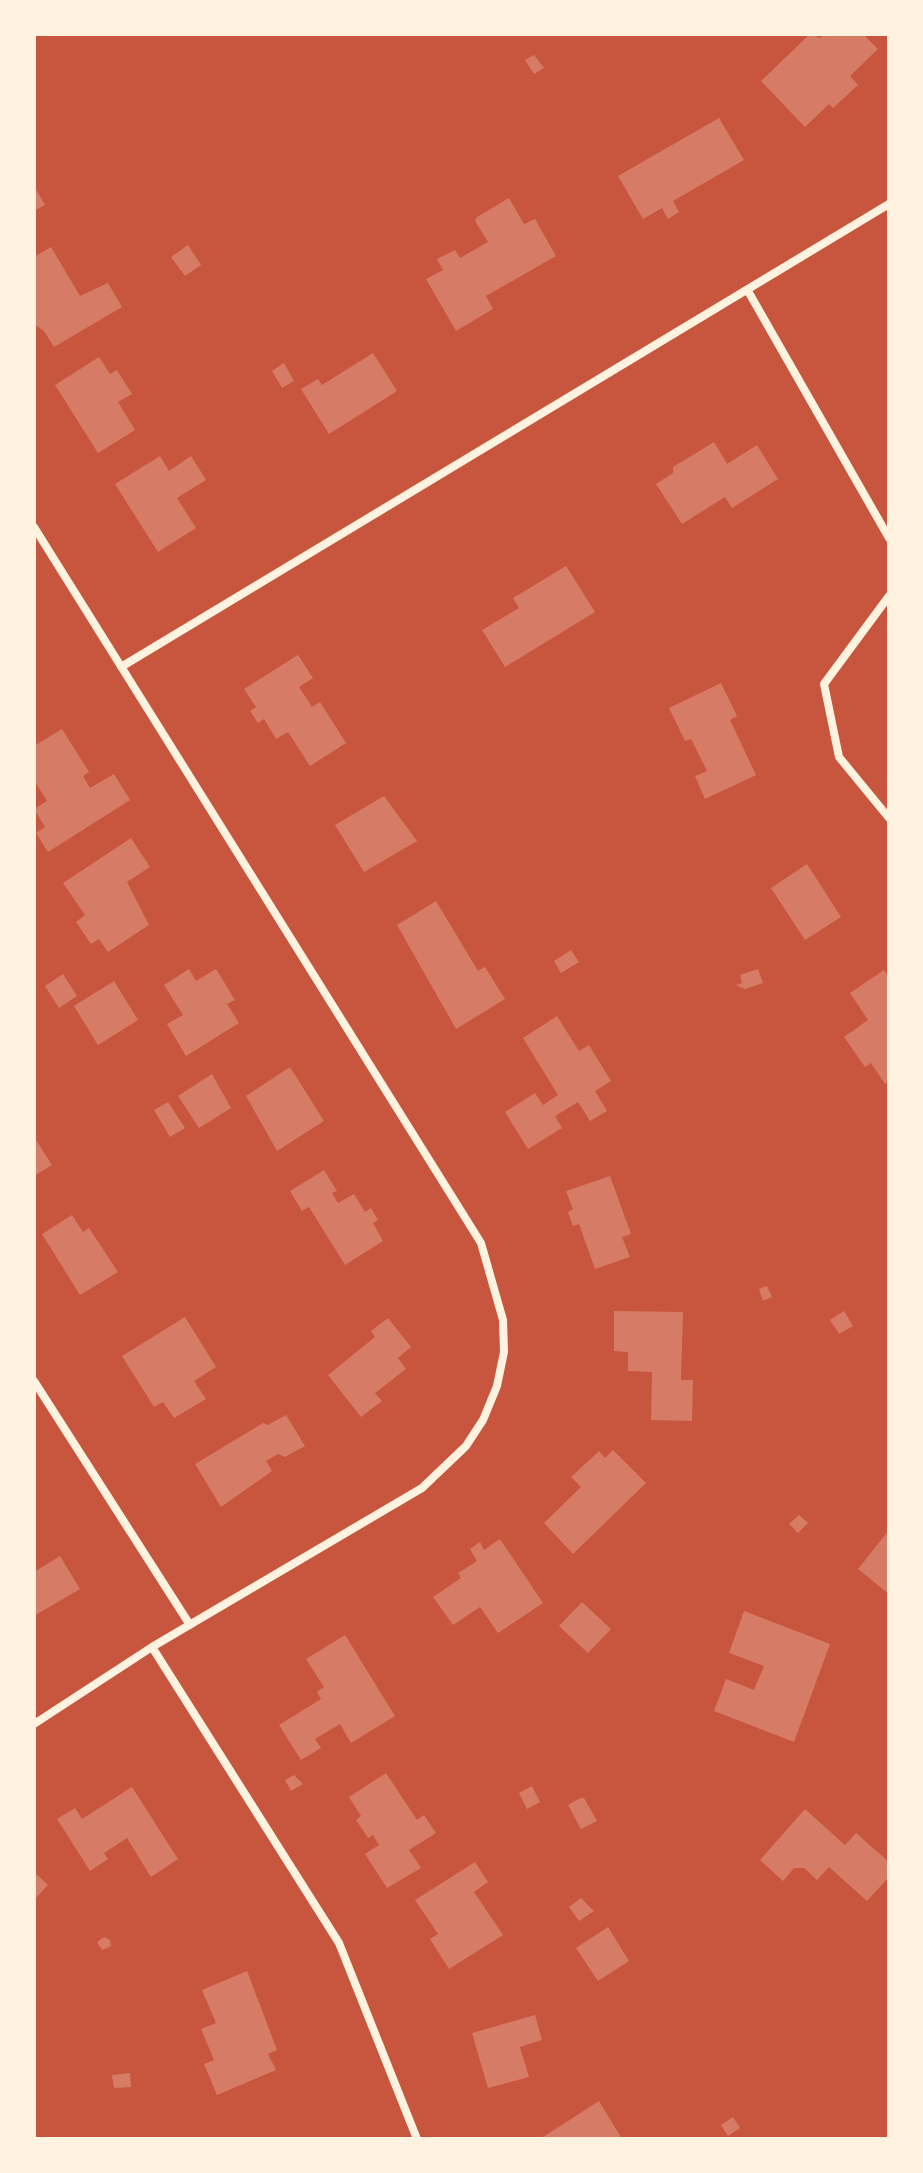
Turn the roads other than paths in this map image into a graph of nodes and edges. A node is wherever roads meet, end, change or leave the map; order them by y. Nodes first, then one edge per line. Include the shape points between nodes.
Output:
1 (889, 204) edge
2 (748, 291) junction
3 (34, 527) edge
4 (889, 538) edge
5 (889, 596) edge
6 (121, 667) junction
7 (889, 818) edge
8 (34, 1381) edge
9 (190, 1625) junction
10 (152, 1647) junction
11 (34, 1724) edge
12 (417, 2139) edge

1 - 2 street
2 - 4 street
2 - 6 street
3 - 6 street
5 - 7 street via 824,684 839,757
6 - 9 street via 481,1243 503,1320 497,1386 483,1420 446,1469
8 - 9 street
9 - 10 street
10 - 11 street
10 - 12 street via 339,1943

